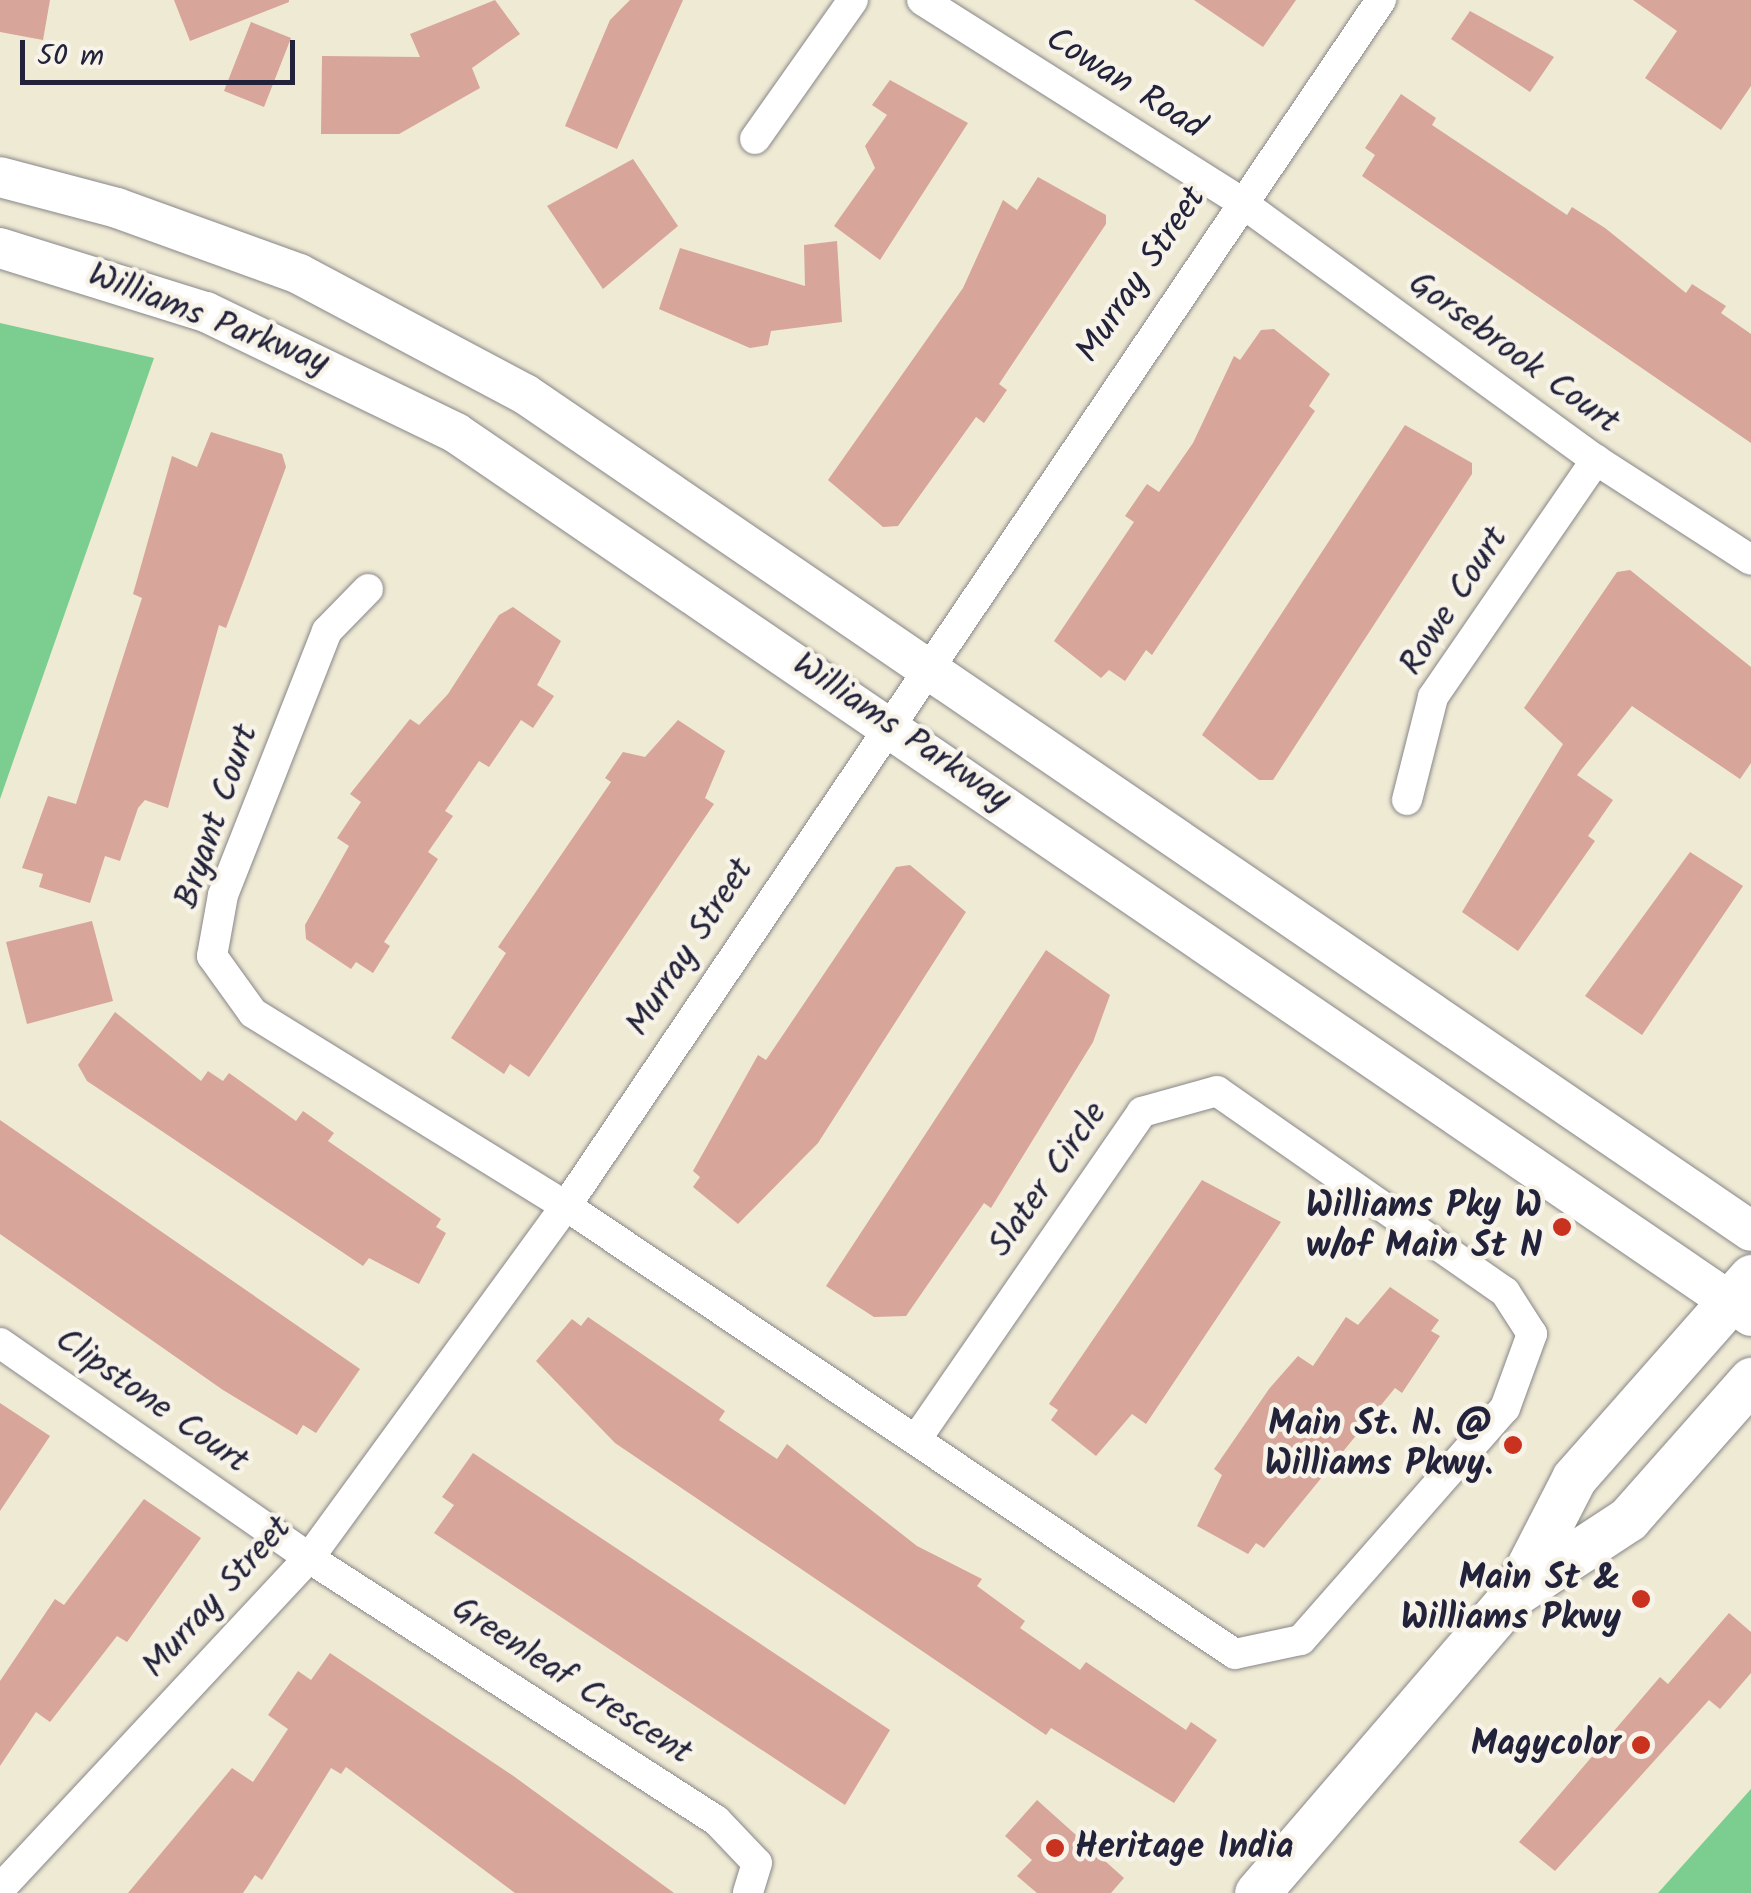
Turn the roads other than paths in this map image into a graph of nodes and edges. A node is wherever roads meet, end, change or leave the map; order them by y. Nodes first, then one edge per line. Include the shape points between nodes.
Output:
1 (852, 0) edge
2 (922, 0) edge
3 (1381, 0) edge
4 (755, 138) dead end
5 (0, 177) edge
6 (1238, 200) junction
7 (0, 248) edge
8 (1596, 460) junction
9 (1751, 560) edge
10 (368, 589) dead end
11 (925, 664) junction
12 (885, 722) junction
13 (1407, 800) dead end
14 (566, 1206) junction
15 (1751, 1231) edge
16 (1744, 1298) edge
17 (0, 1343) edge
18 (1751, 1380) edge
19 (917, 1438) junction
20 (309, 1558) junction
21 (1515, 1593) junction
22 (0, 1888) edge
23 (748, 1893) edge
24 (1258, 1893) edge

1 - 4 street
2 - 6 street, Cowan Road
3 - 6 street, Murray Street
5 - 11 main road, Williams Parkway via 208,238 398,322 525,394
6 - 8 street, Gorsebrook Court
6 - 11 street, Murray Street
7 - 12 main road, Williams Parkway via 206,312 378,390 548,492
8 - 9 street, Gorsebrook Court
8 - 13 street, Rowe Court via 1434,696
10 - 14 street, Bryant Court via 327,630 223,895 212,956 253,1013
11 - 12 street, Murray Street
11 - 15 main road, Williams Parkway
12 - 14 street, Murray Street
12 - 16 main road, Williams Parkway
14 - 19 street, Slater Circle
14 - 20 street, Murray Street
16 - 21 main road via 1574,1478
17 - 20 street, Clipstone Court
18 - 21 main road via 1628,1519
19 - 19 street, Slater Circle via 1235,1654 1300,1640 1504,1408 1532,1334 1505,1292 1217,1091 1142,1112
20 - 22 street, Murray Street
20 - 23 street, Greenleaf Crescent via 716,1820 758,1863
21 - 24 main road

